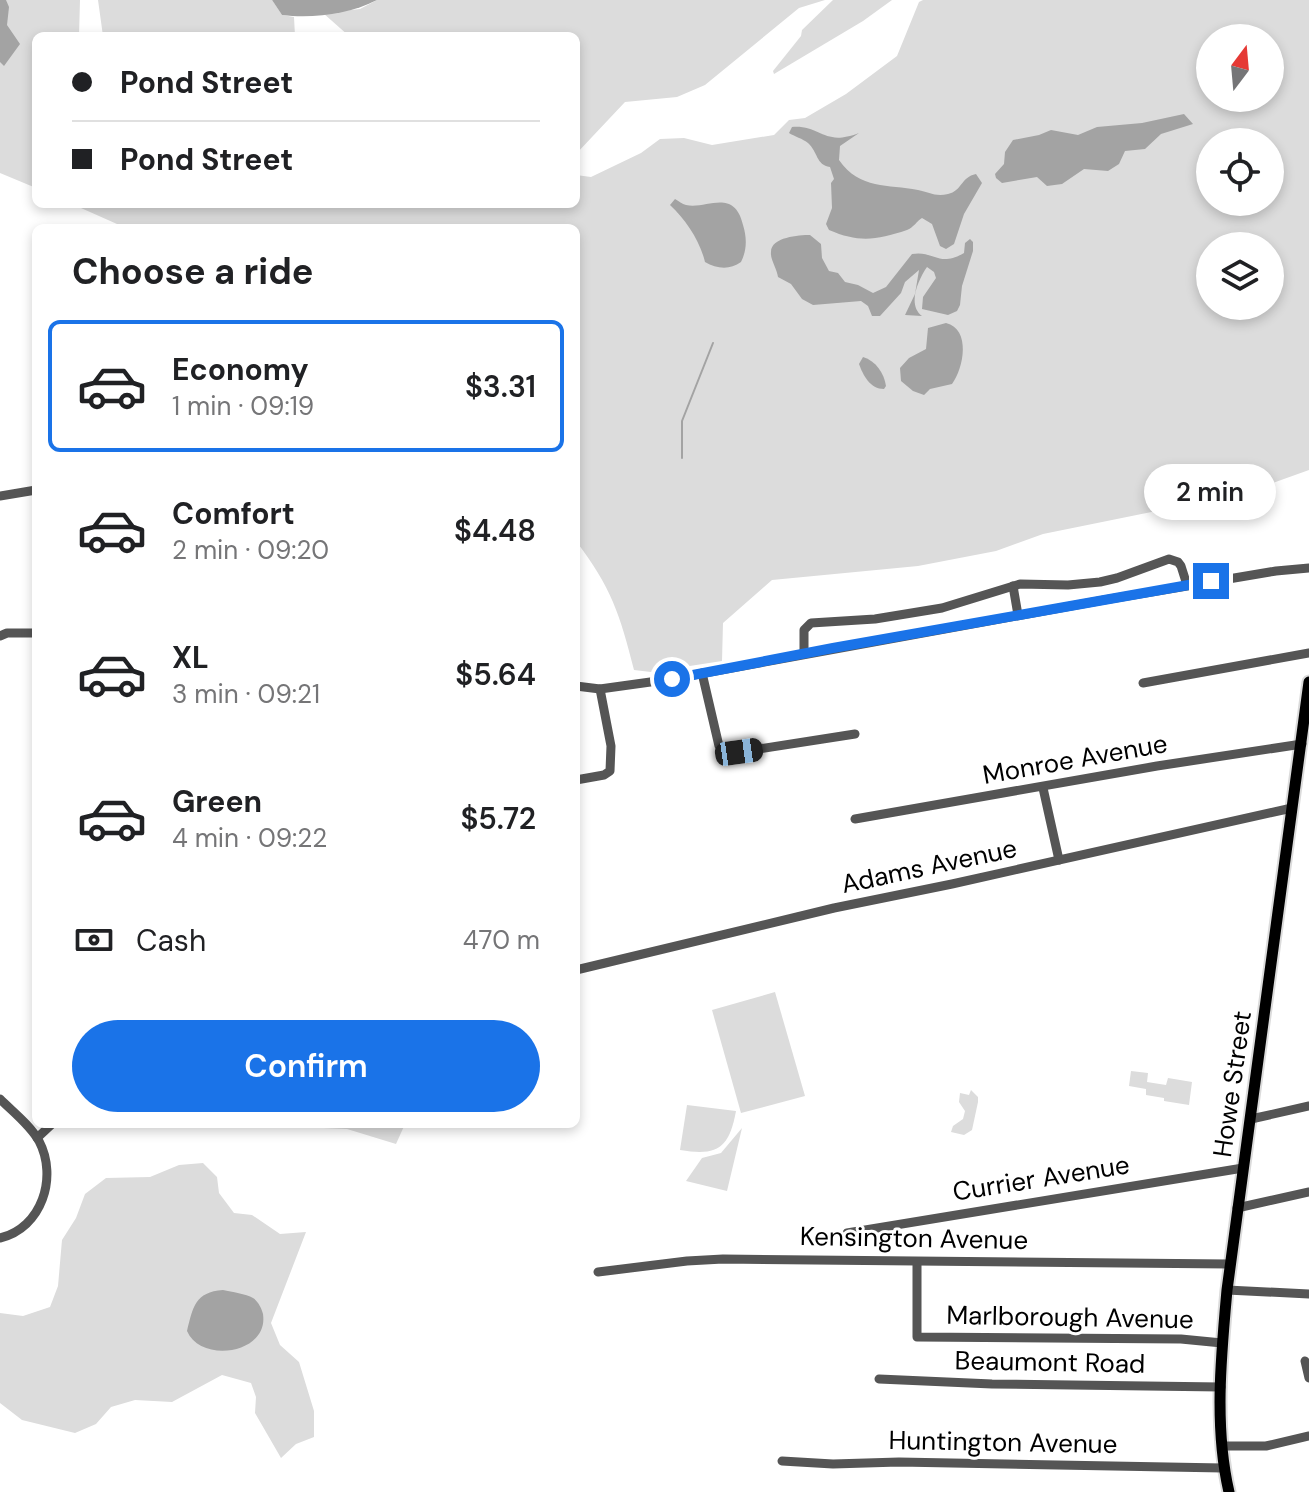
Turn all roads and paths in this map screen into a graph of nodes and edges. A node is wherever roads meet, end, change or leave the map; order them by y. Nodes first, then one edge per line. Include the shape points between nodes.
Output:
1 (32, 491) edge
2 (0, 496) edge
3 (1309, 568) edge
4 (1187, 585) junction
5 (1013, 586) junction
6 (1018, 615) junction
7 (32, 633) edge
8 (0, 636) edge
9 (804, 653) junction
10 (1309, 653) edge
11 (702, 673) junction
12 (1309, 682) edge
13 (1143, 683) dead end
14 (580, 686) edge
15 (600, 689) junction
16 (855, 734) dead end
17 (1302, 744) junction
18 (580, 779) edge
19 (1043, 788) junction
20 (1292, 808) junction
21 (855, 819) dead end
22 (1059, 860) junction
23 (580, 969) edge
24 (0, 1099) edge
25 (1309, 1106) edge
26 (1251, 1119) junction
27 (48, 1128) edge
28 (37, 1138) junction
29 (1243, 1168) junction
30 (1309, 1192) edge
31 (1237, 1208) junction
32 (847, 1233) dead end
33 (0, 1238) edge
34 (917, 1262) junction
35 (1229, 1264) junction
36 (598, 1272) dead end
37 (1227, 1290) junction
38 (1309, 1294) edge
39 (1222, 1343) junction
40 (1305, 1361) dead end
41 (1309, 1378) edge
42 (879, 1379) dead end
43 (1221, 1387) junction
44 (1309, 1436) edge
45 (1222, 1446) junction
46 (782, 1461) dead end
47 (1223, 1468) junction
48 (1229, 1492) edge

1 - 2 street
3 - 4 street
4 - 5 street via 1181,566 1169,559 1100,582
4 - 6 street
5 - 6 street
5 - 9 street via 942,608 811,623 804,630
6 - 9 street
7 - 8 street
9 - 11 street
10 - 13 street
11 - 15 street
11 - 16 street via 715,735 727,751
12 - 17 main road, Howe Street
14 - 15 street
15 - 18 street via 611,746 610,771
17 - 19 street, Monroe Avenue
17 - 20 main road, Howe Street
19 - 21 street, Monroe Avenue
19 - 22 street
20 - 22 street, Adams Avenue
20 - 26 main road, Howe Street
22 - 23 street, Adams Avenue
24 - 28 street
25 - 26 street
26 - 29 main road, Howe Street
27 - 28 street
28 - 33 street via 46,1162 46,1190 34,1215
29 - 31 main road, Howe Street
29 - 32 street, Currier Avenue
30 - 31 street
31 - 35 main road, Howe Street
34 - 35 street, Kensington Avenue
34 - 36 street, Kensington Avenue via 723,1259
34 - 39 street, Marlborough Avenue via 917,1337
35 - 37 main road, Howe Street
37 - 38 street
37 - 39 main road, Howe Street
39 - 43 main road, Howe Street
40 - 41 street
42 - 43 street, Beaumont Road
43 - 45 main road, Howe Street
44 - 45 street via 1266,1446
45 - 47 main road, Howe Street
46 - 47 street, Huntington Avenue
47 - 48 main road, Howe Street

